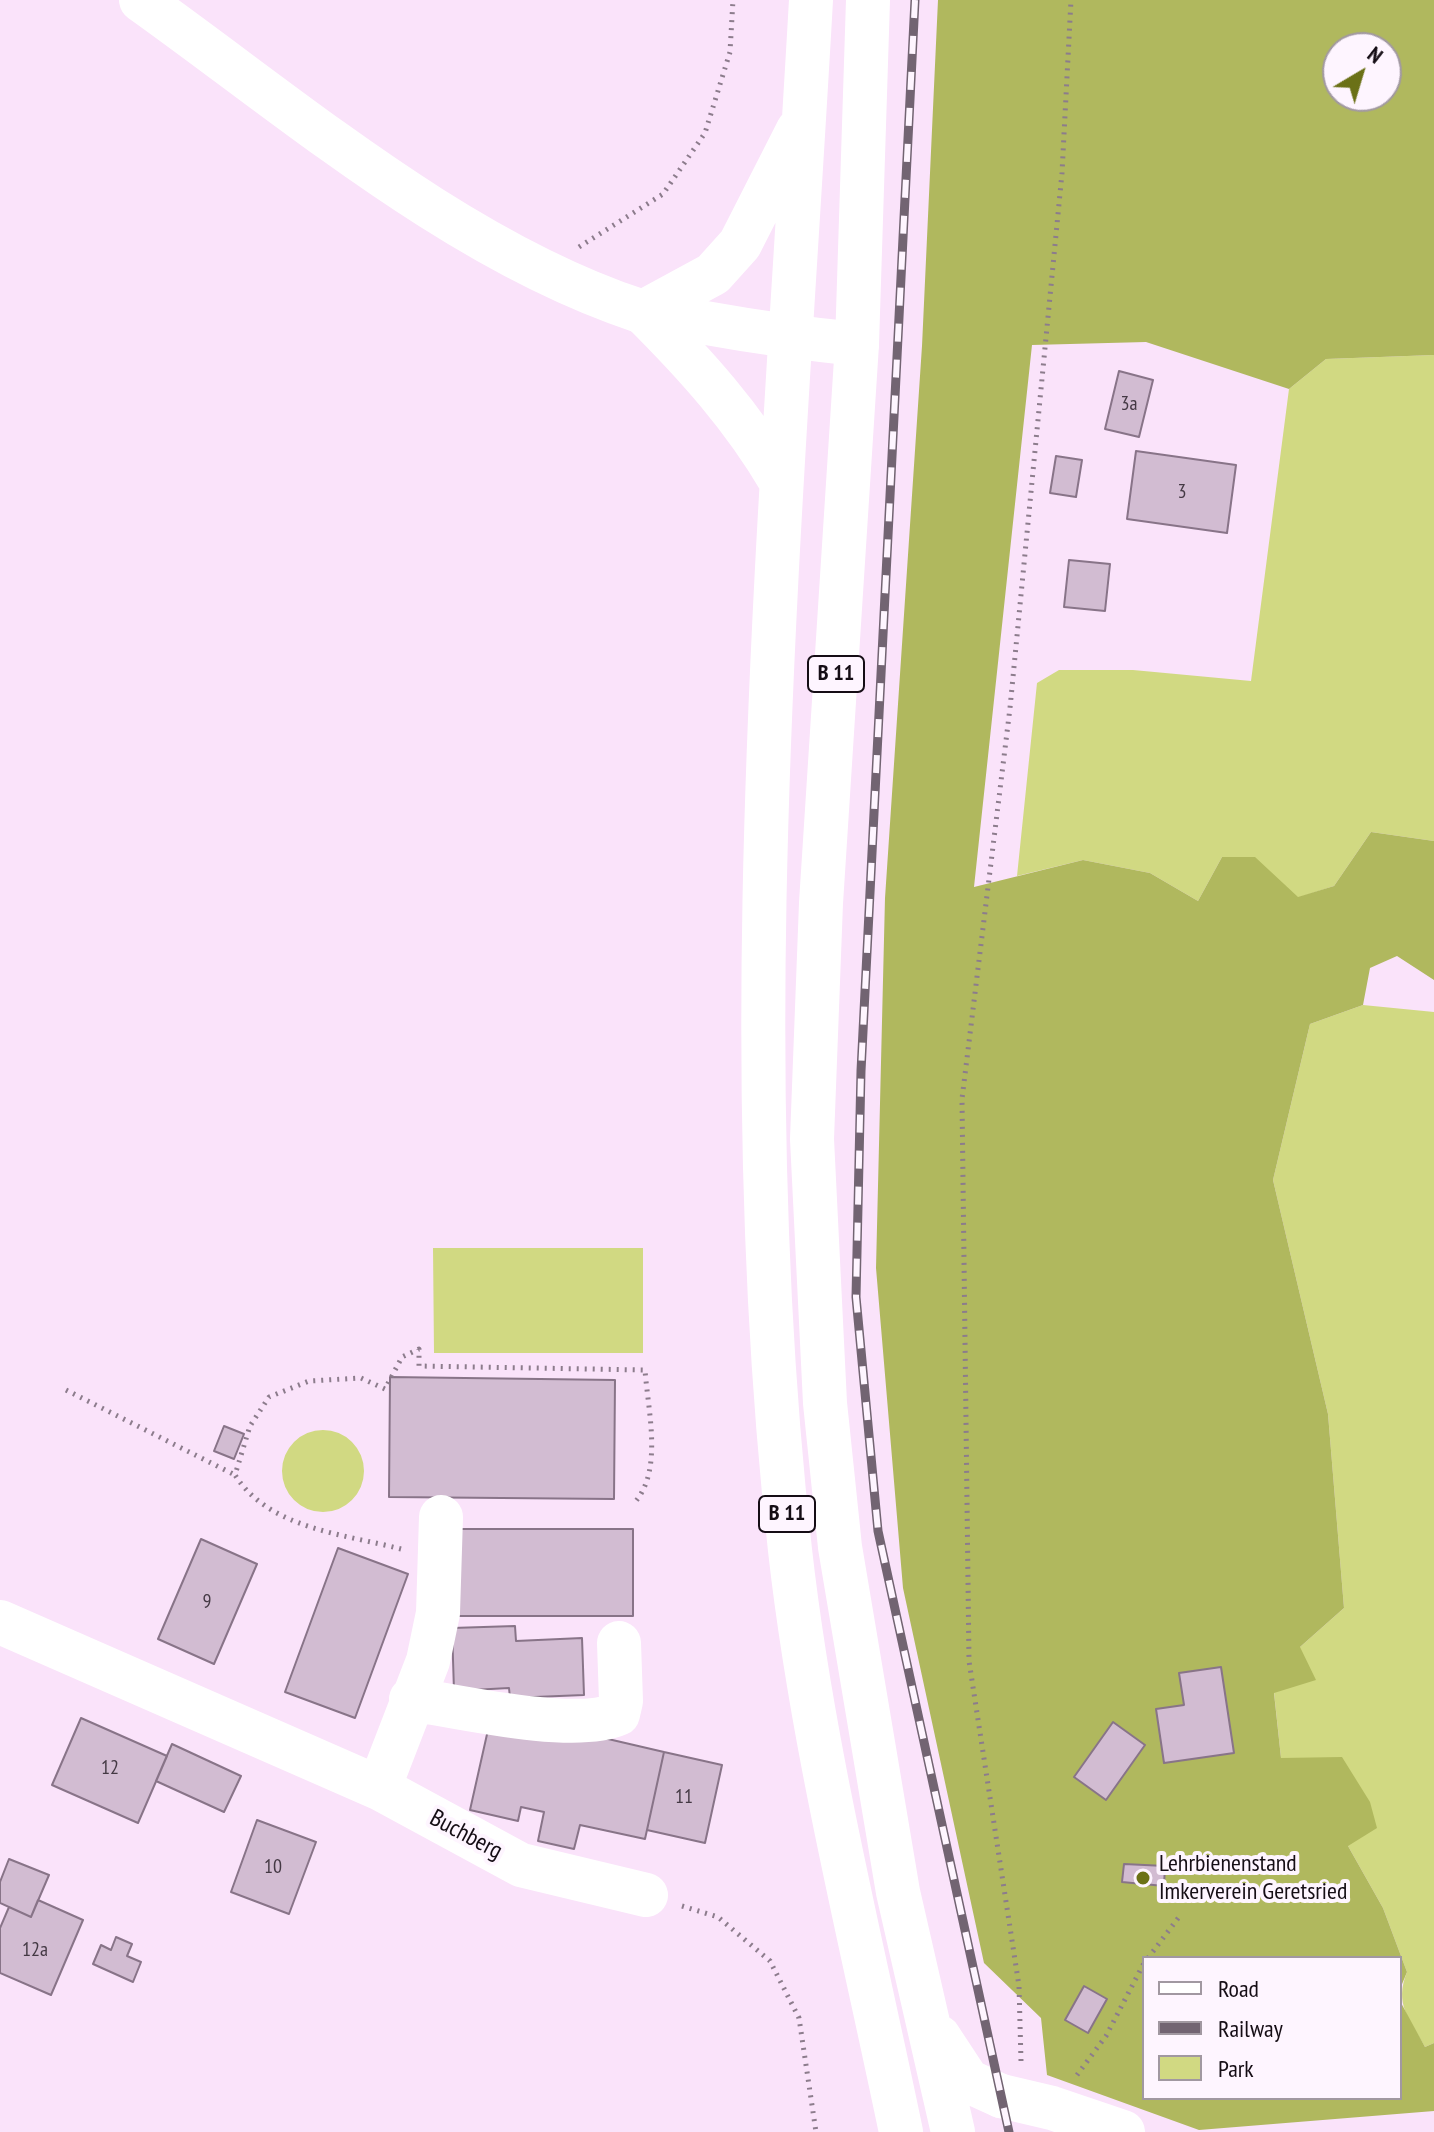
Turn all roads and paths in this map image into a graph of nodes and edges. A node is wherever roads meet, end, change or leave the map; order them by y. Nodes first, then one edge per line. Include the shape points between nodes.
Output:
1 (141, 0) edge
2 (733, 0) edge
3 (811, 0) edge
4 (868, 0) edge
5 (1071, 0) edge
6 (805, 117) junction
7 (608, 228) dead end
8 (643, 312) junction
9 (789, 337) junction
10 (857, 344) junction
11 (781, 482) junction
12 (66, 1390) dead end
13 (235, 1475) junction
14 (635, 1502) dead end
15 (440, 1538) joint
16 (0, 1622) edge
17 (619, 1643) dead end
18 (411, 1699) junction
19 (379, 1788) junction
20 (646, 1895) joint
21 (1179, 1917) dead end
22 (1149, 1956) edge
23 (1142, 1968) edge
24 (928, 2021) junction
25 (1027, 2102) junction
26 (816, 2132) edge
27 (901, 2132) edge
28 (953, 2132) edge
29 (968, 2132) edge
30 (1123, 2132) edge

1 - 8 main road via 469,233
2 - 7 path via 730,52 705,133 663,194
3 - 6 main road, B 11
4 - 10 main road, B 11
5 - 25 path via 1062,173 1010,708 962,1099 969,1661 1019,1986
6 - 8 main road via 740,244 713,274
6 - 9 main road, B 11
8 - 9 main road
8 - 11 main road via 704,372 754,436
9 - 10 main road
9 - 11 main road, B 11
10 - 24 main road, B 11 via 821,903 812,1139 825,1403 840,1547 898,1892
11 - 27 main road, B 11 via 761,978 762,1133 776,1398 790,1553 814,1708
12 - 13 path
13 - 14 path via 250,1426 269,1397 309,1381 335,1379 361,1378 385,1389 402,1357 419,1349 419,1366 645,1370 651,1449 647,1488
13 - 15 path via 248,1496 289,1520
15 - 18 main road via 438,1613 428,1661
16 - 19 main road, Buchberg
17 - 18 main road via 621,1701 618,1714 603,1721 516,1716
18 - 19 main road
19 - 20 main road, Buchberg via 521,1865
20 - 26 path via 718,1917 770,1961 799,2018
21 - 22 path
23 - 25 path via 1106,2036
24 - 25 main road via 968,2081
24 - 28 main road, B 11
25 - 29 main road via 974,2113
25 - 30 main road

